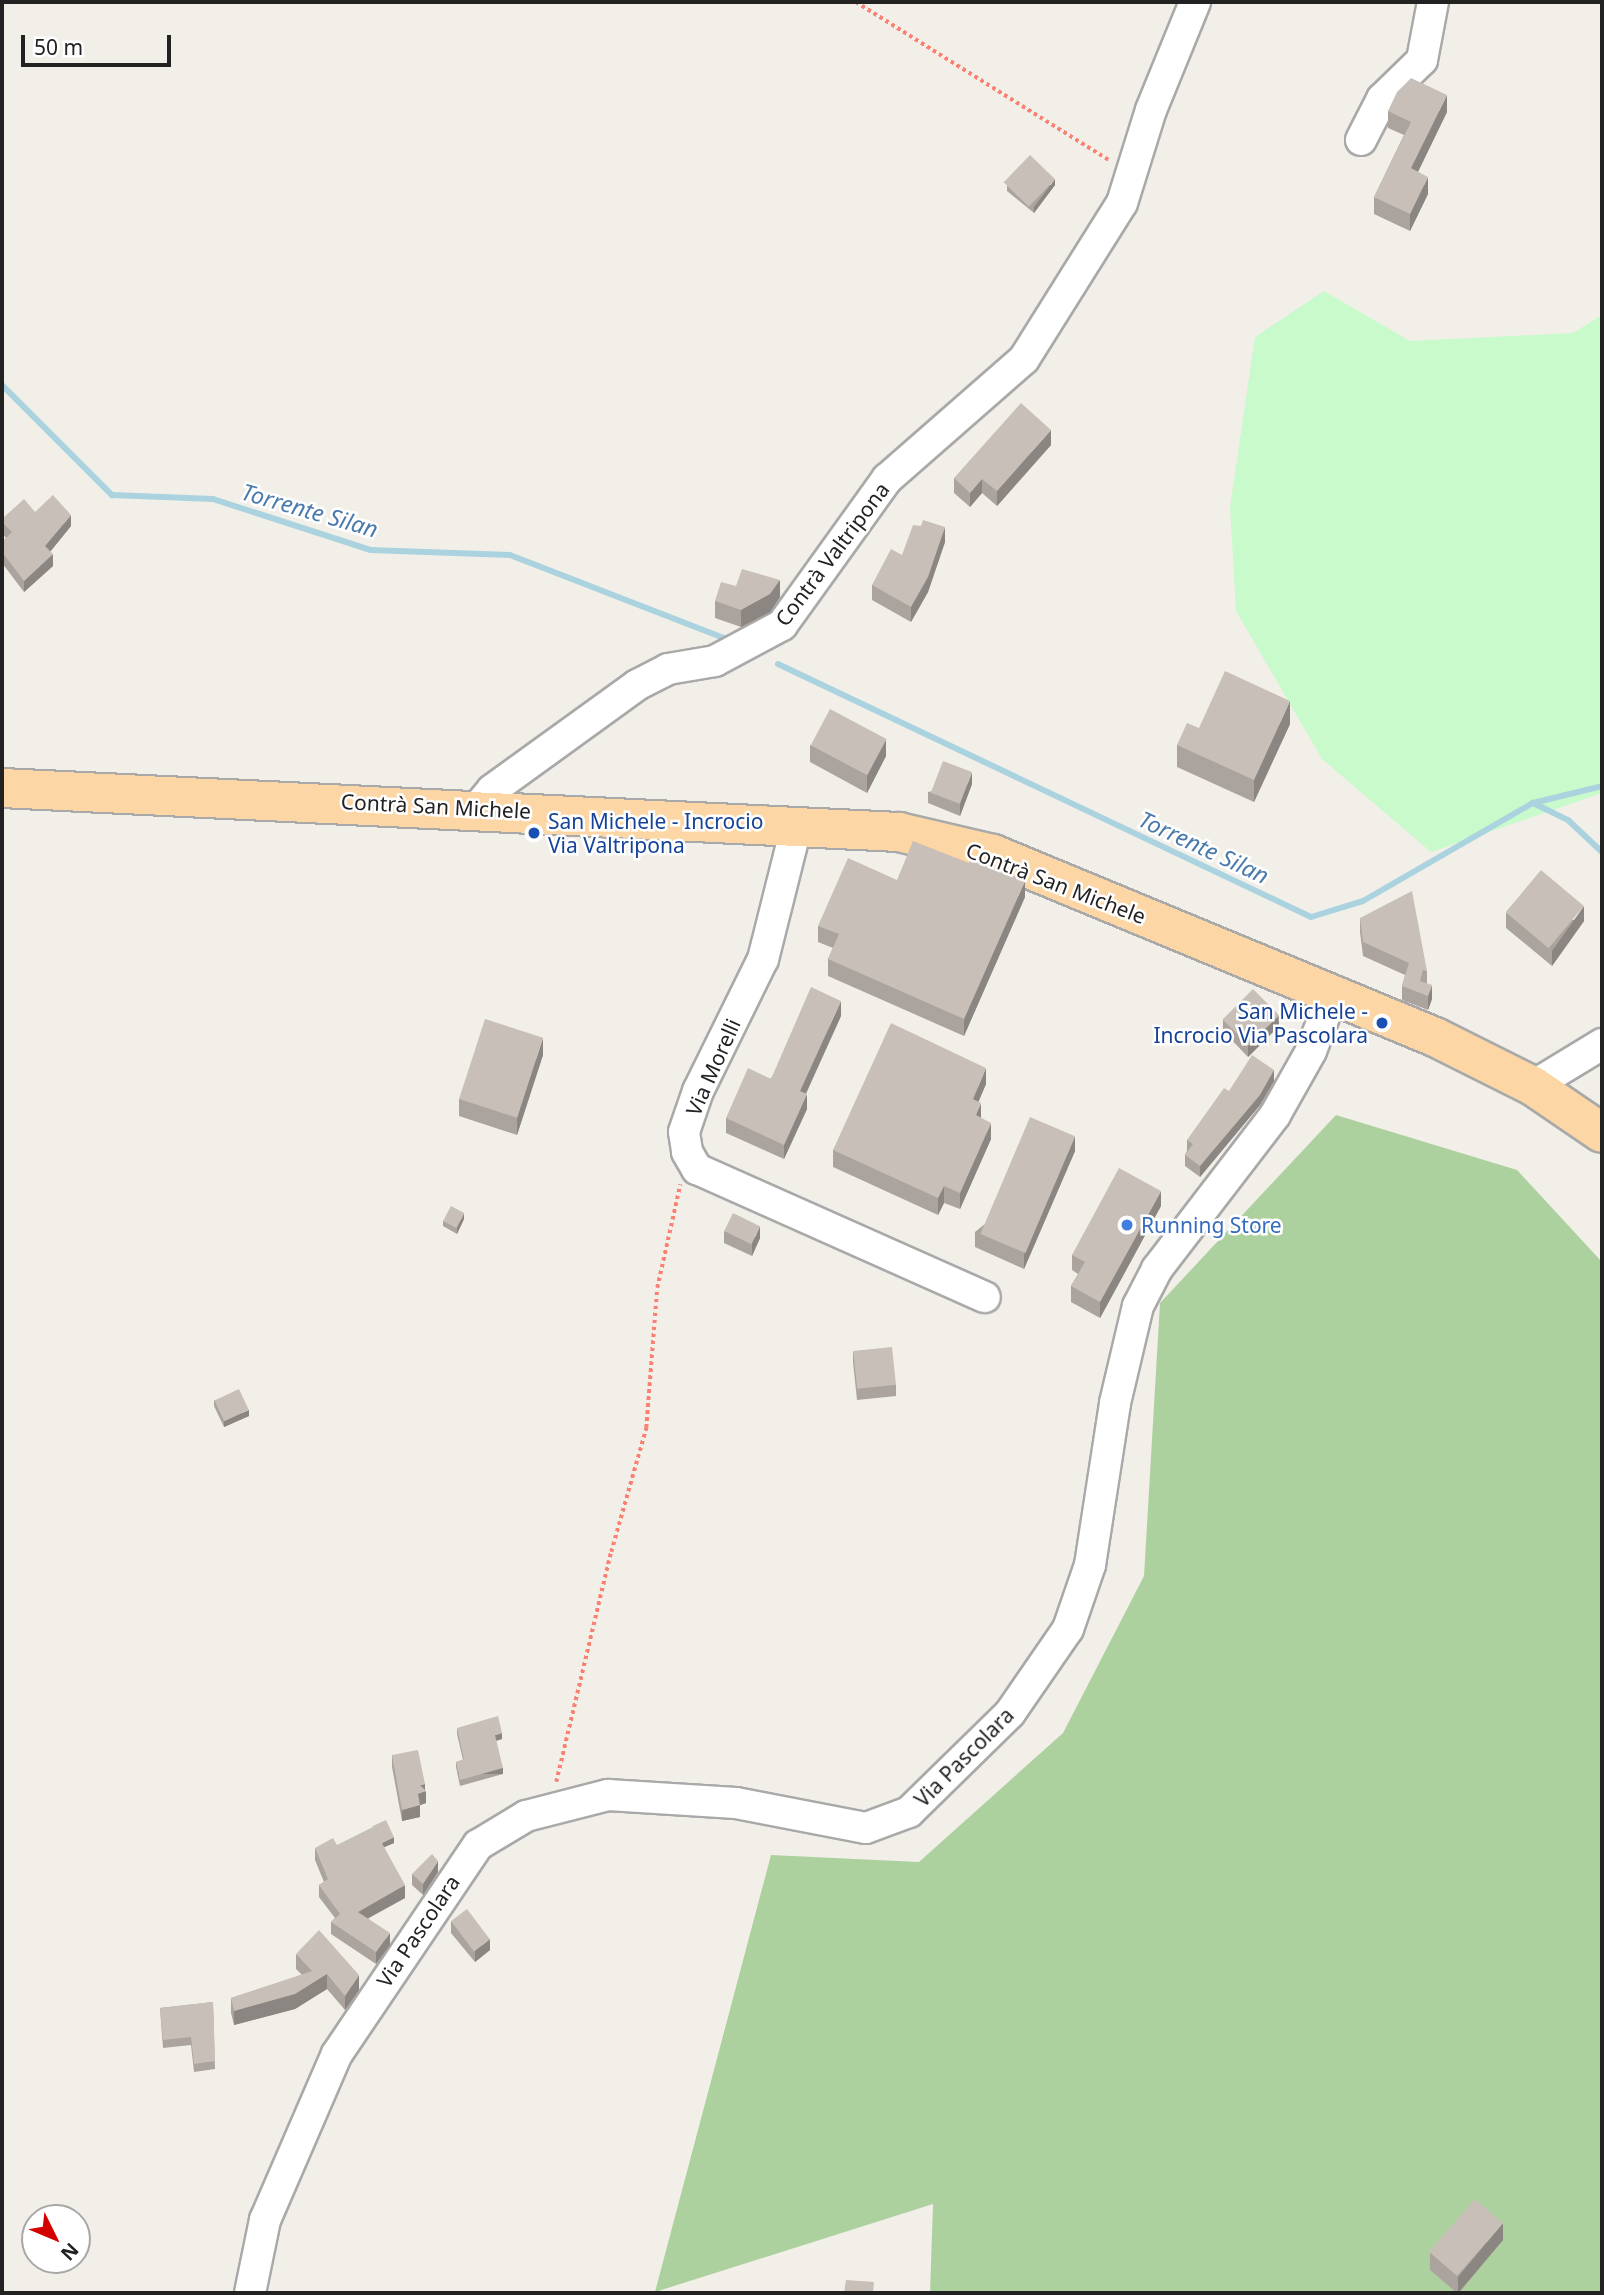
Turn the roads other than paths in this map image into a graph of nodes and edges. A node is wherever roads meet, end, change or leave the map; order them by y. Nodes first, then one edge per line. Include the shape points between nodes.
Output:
1 (1195, 2) edge
2 (1433, 2) edge
3 (1361, 140) dead end
4 (2, 788) edge
5 (477, 808) junction
6 (797, 824) junction
7 (1332, 996) junction
8 (1602, 1044) edge
9 (1533, 1086) junction
10 (1602, 1133) edge
11 (985, 1297) dead end
12 (250, 2293) edge

1 - 5 street, Contrà Valtripona via 1151,110 1122,203 1024,359 887,479 782,625 715,661 668,669 637,685 492,790
2 - 3 street via 1422,60 1382,99
4 - 5 main road, Contrà San Michele
5 - 6 main road, Contrà San Michele
6 - 7 main road, Contrà San Michele via 899,832 992,854
6 - 11 street, Via Morelli via 763,959 698,1091 684,1132 687,1152 697,1169
7 - 9 main road, Contrà San Michele via 1435,1037
7 - 12 street, Via Pascolara via 1311,1051 1275,1115 1157,1269 1138,1306 1115,1403 1090,1565 1068,1629 1010,1713 909,1812 866,1828 736,1803 608,1795 526,1816 478,1846 337,2054 265,2220
8 - 9 street
9 - 10 main road, Contrà San Michele

